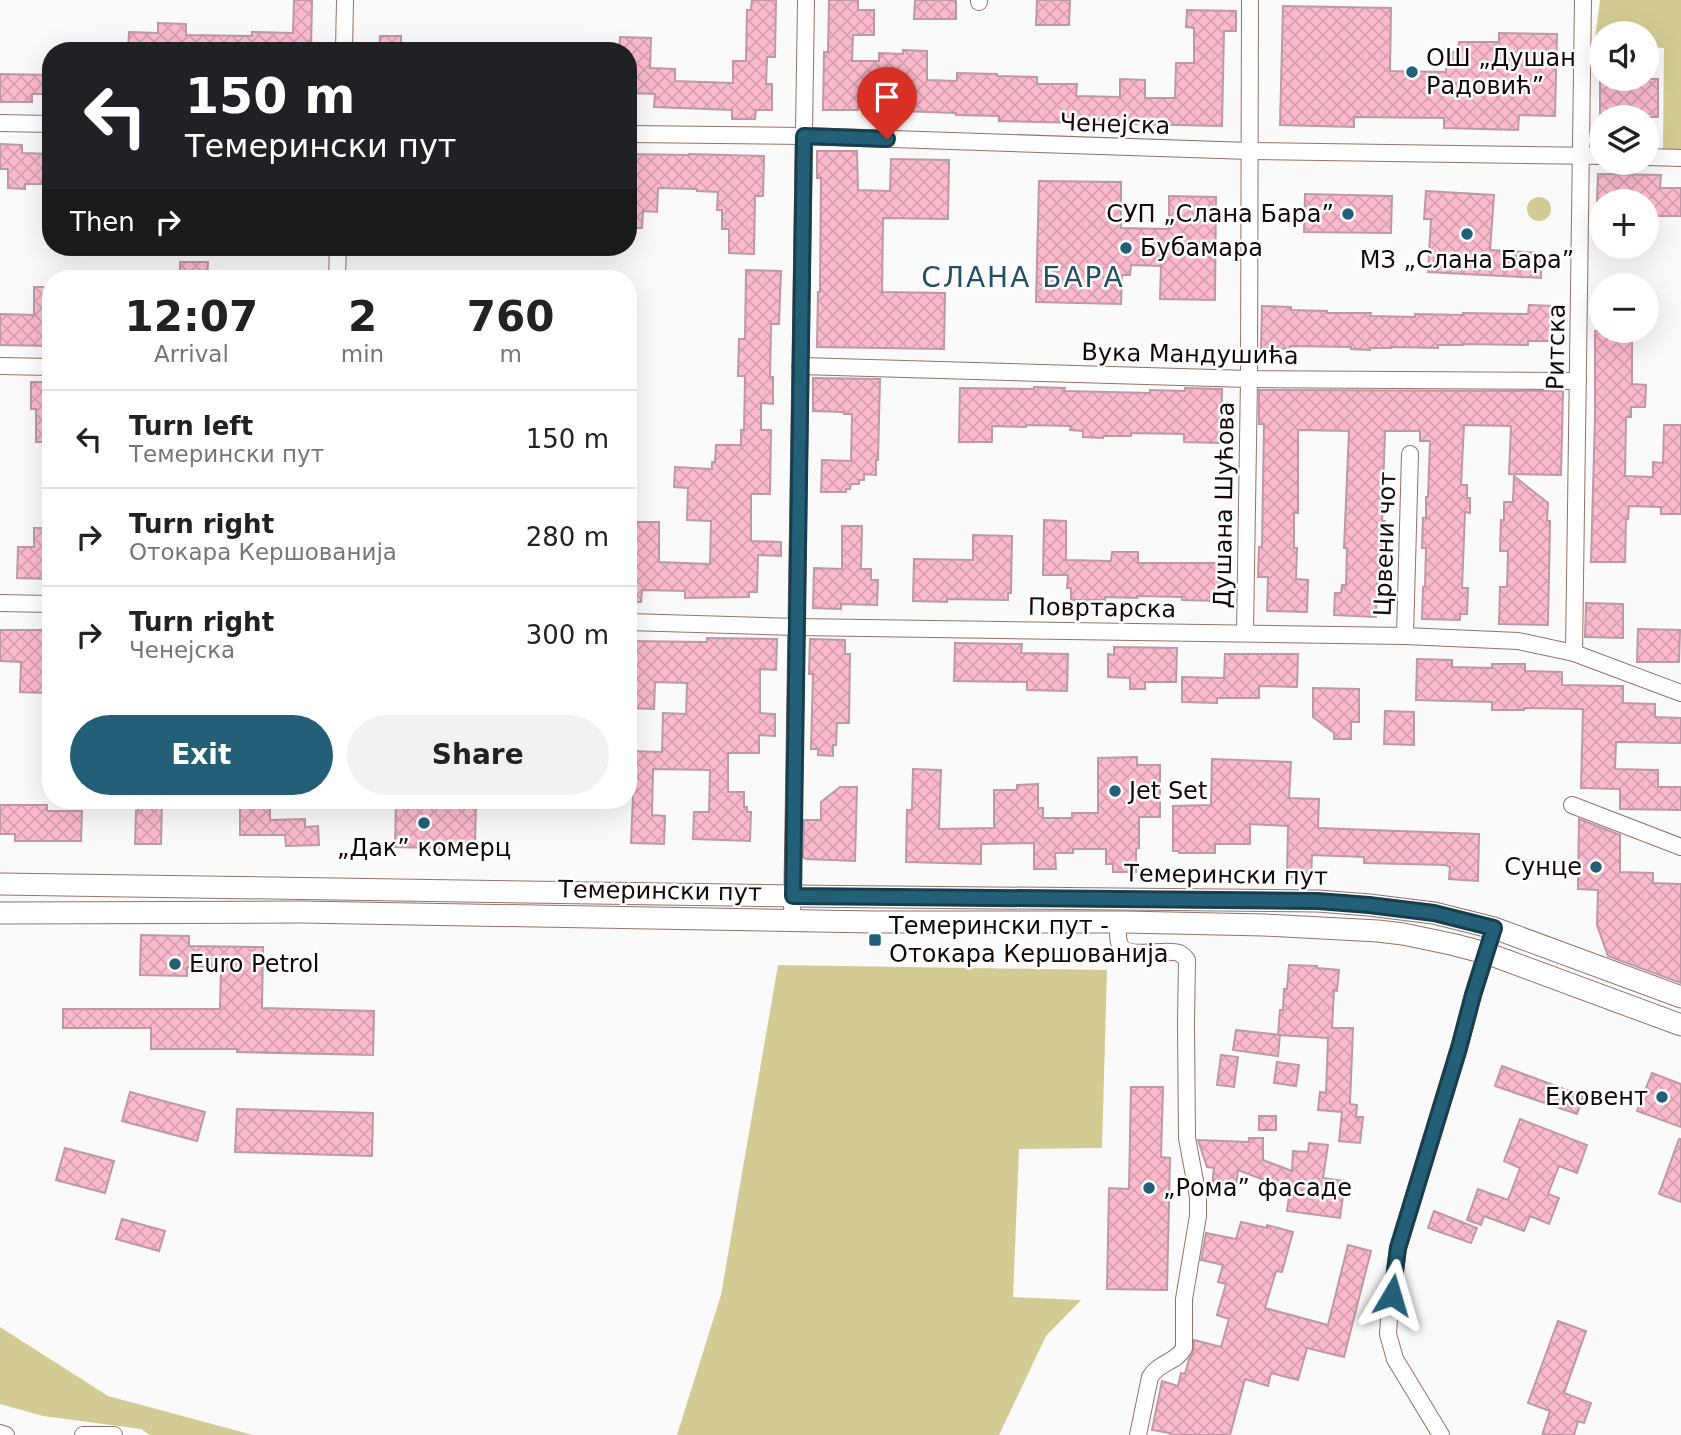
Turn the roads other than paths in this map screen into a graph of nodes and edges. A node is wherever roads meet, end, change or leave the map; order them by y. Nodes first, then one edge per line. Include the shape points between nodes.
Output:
1 (345, 0) edge
2 (806, 0) edge
3 (1250, 0) edge
4 (1583, 0) edge
5 (344, 42) edge
6 (0, 123) edge
7 (42, 124) edge
8 (637, 134) edge
9 (804, 136) junction
10 (1250, 150) junction
11 (1581, 156) junction
12 (1589, 156) edge
13 (1659, 157) edge
14 (1681, 158) edge
15 (0, 366) edge
16 (800, 366) junction
17 (42, 367) edge
18 (1249, 379) junction
19 (1578, 382) junction
20 (1410, 454) dead end
21 (0, 603) edge
22 (42, 604) edge
23 (637, 622) edge
24 (797, 627) junction
25 (1245, 633) junction
26 (1405, 636) junction
27 (1574, 653) junction
28 (1681, 693) edge
29 (1572, 805) dead end
30 (1681, 847) edge
31 (0, 884) edge
32 (793, 896) junction
33 (0, 913) edge
34 (792, 920) junction
35 (1118, 922) junction
36 (1494, 928) junction
37 (1486, 953) junction
38 (1681, 998) edge
39 (1681, 1025) edge
40 (0, 1433) edge
41 (1442, 1434) edge
42 (6, 1435) edge
43 (83, 1435) edge
44 (114, 1435) edge
45 (1138, 1435) edge

1 - 5 street
2 - 9 street
3 - 10 street, Душана Шућова
4 - 11 street, Ритска
6 - 7 street
8 - 9 street, Ченејска
9 - 10 street, Ченејска
9 - 16 street
10 - 11 street, Ченејска
10 - 18 street, Душана Шућова
11 - 12 street, Ченејска
11 - 19 street, Ритска
13 - 14 street
15 - 17 street
16 - 18 street, Вука Мандушића
16 - 24 street
18 - 19 street, Вука Мандушића
18 - 25 street, Душана Шућова
19 - 27 street, Ритска
20 - 26 street, Црвени чот
21 - 22 street
23 - 24 street, Повртарска
24 - 25 street, Повртарска
24 - 32 street
25 - 26 street, Повртарска
26 - 27 street, Повртарска via 1518,641
27 - 28 street, Повртарска
29 - 30 street
31 - 32 main road, Темерински пут
32 - 34 street
32 - 36 main road, Темерински пут via 1318,901 1434,913
33 - 34 main road, Темерински пут via 301,912
34 - 35 main road, Темерински пут
35 - 37 main road, Темерински пут via 1378,931
35 - 45 street via 1120,945 1125,950 1174,952 1187,960 1186,1138 1198,1197 1185,1299 1184,1348 1150,1377
36 - 37 street
36 - 38 main road, Темерински пут
37 - 39 main road, Темерински пут
37 - 41 street via 1398,1248 1389,1319 1395,1359
40 - 42 street
43 - 44 street

